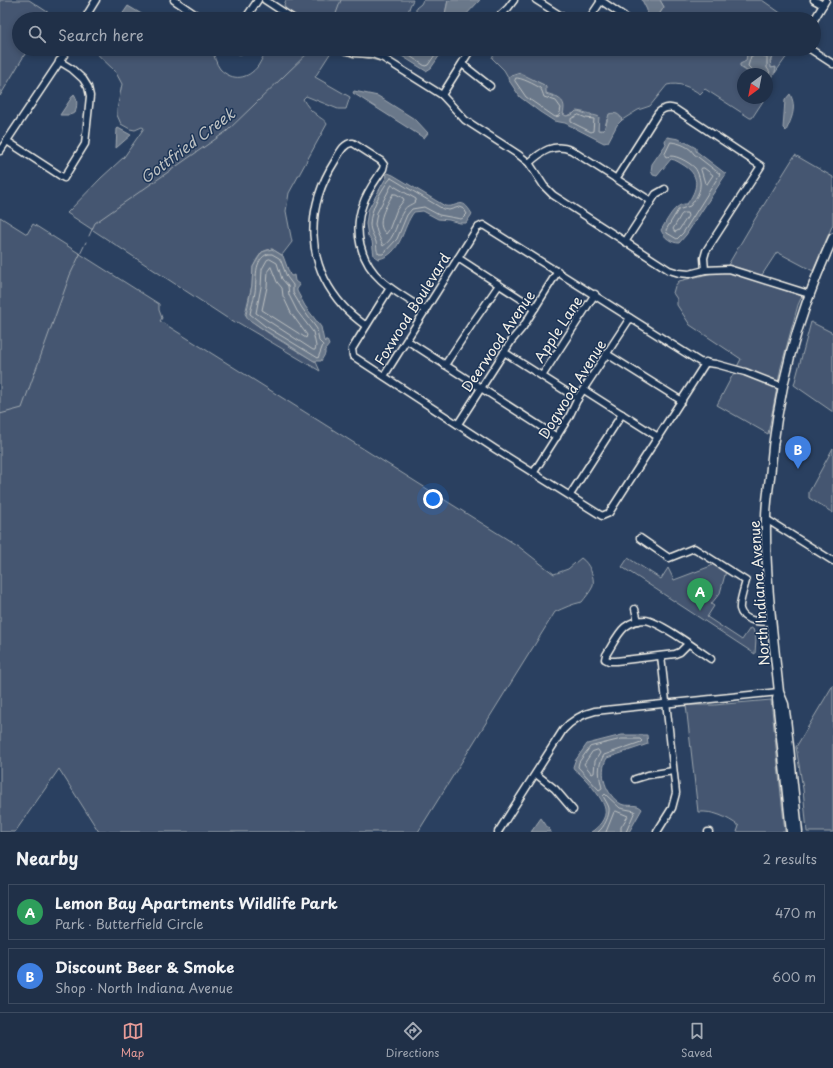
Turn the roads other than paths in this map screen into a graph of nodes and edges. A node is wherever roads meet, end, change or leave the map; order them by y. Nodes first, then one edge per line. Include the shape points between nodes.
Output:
1 (96, 0) edge
2 (174, 0) edge
3 (258, 0) edge
4 (265, 0) edge
5 (514, 0) edge
6 (536, 0) edge
7 (600, 0) edge
8 (814, 0) edge
9 (824, 3) edge
10 (89, 12) edge
11 (192, 12) edge
12 (250, 12) edge
13 (283, 12) edge
14 (504, 12) edge
15 (555, 12) edge
16 (593, 12) edge
17 (618, 12) edge
18 (819, 12) edge
19 (63, 56) edge
20 (378, 56) edge
21 (467, 56) edge
22 (821, 56) edge
23 (60, 61) junction
24 (462, 64) junction
25 (833, 64) edge
26 (490, 86) dead end
27 (442, 95) junction
28 (7, 141) junction
29 (0, 151) edge
30 (529, 163) junction
31 (616, 178) junction
32 (665, 189) dead end
33 (651, 201) junction
34 (833, 238) edge
35 (625, 242) junction
36 (458, 258) junction
37 (705, 270) junction
38 (558, 271) junction
39 (499, 285) junction
40 (390, 288) junction
41 (595, 294) junction
42 (809, 294) junction
43 (535, 308) junction
44 (426, 311) junction
45 (630, 318) junction
46 (366, 326) junction
47 (408, 341) junction
48 (504, 352) junction
49 (607, 354) junction
50 (706, 362) junction
51 (446, 365) junction
52 (384, 376) junction
53 (542, 376) junction
54 (783, 387) junction
55 (481, 388) junction
56 (584, 390) junction
57 (578, 399) junction
58 (682, 402) junction
59 (622, 414) junction
60 (458, 424) junction
61 (557, 436) junction
62 (658, 437) junction
63 (534, 472) junction
64 (570, 495) junction
65 (766, 519) junction
66 (640, 538) dead end
67 (833, 561) edge
68 (635, 610) dead end
69 (638, 621) junction
70 (772, 622) junction
71 (688, 644) junction
72 (661, 656) junction
73 (711, 659) dead end
74 (779, 692) junction
75 (667, 703) junction
76 (673, 771) junction
77 (536, 774) junction
78 (635, 779) dead end
79 (572, 810) dead end
80 (498, 832) edge
81 (657, 832) edge
82 (791, 832) edge
83 (798, 832) edge

1 - 10 street
2 - 11 street
3 - 12 street
4 - 13 street
5 - 14 street
6 - 15 street
7 - 16 street
7 - 17 street
8 - 9 street
9 - 18 street
19 - 23 street
20 - 27 street
21 - 24 street
22 - 25 street
23 - 28 street
23 - 28 street via 83,79 90,96 85,144 64,178
24 - 26 street
24 - 27 street
27 - 30 street via 465,120
28 - 29 street
30 - 31 street via 548,149 565,148
30 - 35 street via 553,195
31 - 33 street
31 - 37 street via 658,113 668,108 675,109 761,166 706,251
32 - 33 street via 657,193
33 - 35 street
34 - 42 main road, North Indiana Avenue
35 - 37 street via 674,272 689,274
36 - 38 street, Foxwood Boulevard via 477,228 483,225
36 - 39 street
36 - 44 street, Foxwood Boulevard
37 - 42 street via 729,269
38 - 41 street, Foxwood Boulevard
38 - 43 street, Deerwood Avenue
39 - 43 street
39 - 51 street
40 - 44 street
40 - 46 street
40 - 46 street via 368,264 361,248 358,231 363,204 384,165 382,161 353,143 348,143 329,171 320,191 314,215 314,239 319,265 330,288 344,306
41 - 45 street, Foxwood Boulevard
41 - 53 street, Apple Lane
42 - 54 main road, North Indiana Avenue via 794,339
43 - 48 street, Deerwood Avenue
44 - 47 street, Foxwood Boulevard
45 - 49 street, Dogwood Avenue
45 - 50 street, Foxwood Boulevard via 691,357
46 - 52 street via 352,349 352,354
47 - 51 street
47 - 52 street, Foxwood Boulevard
48 - 53 street
48 - 55 street, Deerwood Avenue
49 - 56 street, Dogwood Avenue
49 - 58 street
50 - 54 street, Foxwood Boulevard via 745,372
50 - 58 street, Foxwood Boulevard
51 - 55 street
52 - 60 street, Foxwood Boulevard
53 - 57 street
54 - 65 main road, North Indiana Avenue via 772,451
55 - 60 street, Deerwood Avenue
55 - 61 street
56 - 57 street, Dogwood Avenue
56 - 59 street
57 - 61 street, Dogwood Avenue
58 - 62 street, Foxwood Boulevard
59 - 62 street
59 - 64 street
60 - 63 street, Foxwood Boulevard
61 - 63 street, Dogwood Avenue
62 - 64 street, Foxwood Boulevard via 607,514 600,515
63 - 64 street, Foxwood Boulevard
65 - 67 street
65 - 70 main road, North Indiana Avenue
66 - 70 street via 669,558 694,548 707,556 746,581 740,607 743,614 757,622
68 - 69 street
69 - 71 street via 654,622
69 - 72 street via 622,630 605,659 616,661
70 - 74 main road, North Indiana Avenue
71 - 72 street via 680,652
71 - 73 street
72 - 75 street
74 - 75 street
74 - 82 main road, North Indiana Avenue via 777,699
74 - 83 main road, North Indiana Avenue via 786,718
75 - 76 street
75 - 77 street via 595,711 580,716 564,730
76 - 78 street
76 - 81 street via 675,802
77 - 79 street via 555,790
77 - 80 street

